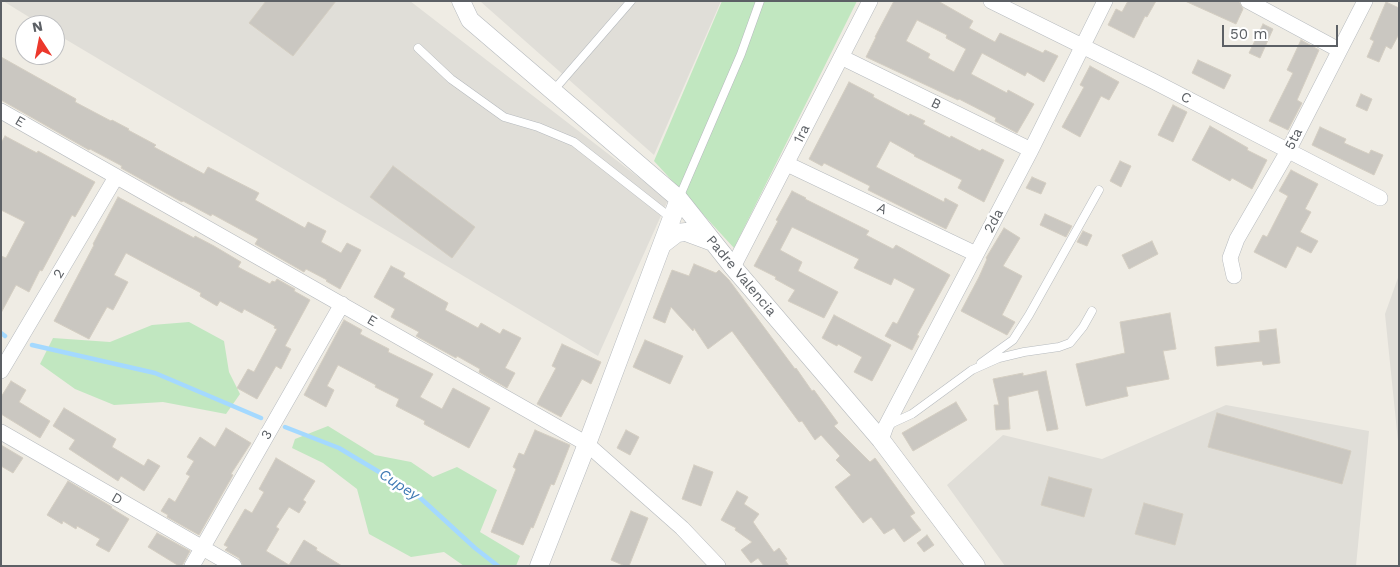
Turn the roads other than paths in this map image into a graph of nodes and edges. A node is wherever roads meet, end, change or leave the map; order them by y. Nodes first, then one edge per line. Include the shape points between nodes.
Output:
1 (461, 1) edge
2 (631, 1) edge
3 (760, 1) edge
4 (870, 1) edge
5 (991, 1) edge
6 (1105, 1) edge
7 (1248, 1) edge
8 (1365, 1) edge
9 (1082, 46) junction
10 (418, 48) dead end
11 (1339, 50) junction
12 (841, 57) junction
13 (554, 91) junction
14 (1, 111) edge
15 (1031, 150) junction
16 (1288, 151) junction
17 (787, 164) junction
18 (116, 177) junction
19 (1099, 190) dead end
20 (1380, 198) dead end
21 (679, 199) junction
22 (672, 219) junction
23 (713, 242) junction
24 (664, 243) junction
25 (976, 254) junction
26 (734, 268) junction
27 (1234, 276) dead end
28 (342, 304) junction
29 (1092, 311) dead end
30 (972, 370) junction
31 (1, 371) edge
32 (1, 432) edge
33 (883, 433) junction
34 (587, 444) junction
35 (201, 548) junction
36 (192, 566) edge
37 (234, 566) edge
38 (539, 566) edge
39 (718, 566) edge
40 (976, 566) edge

1 - 13 street, Padre Valencia via 470,20
2 - 13 lane
3 - 21 lane
4 - 12 street, 1ra
5 - 9 street, C
6 - 9 street, 2da
7 - 11 street
8 - 11 street, 5ta
9 - 15 street, 2da
9 - 16 street, C
10 - 22 lane via 451,79 504,117 574,142
11 - 16 street, 5ta
12 - 15 street, B
12 - 17 street, 1ra
13 - 21 street, Padre Valencia
14 - 18 street, E
15 - 25 street, 2da
16 - 20 street, C
16 - 27 street, 5ta via 1237,238 1230,258
17 - 25 street, A
17 - 26 street, 1ra
18 - 28 street, E
18 - 31 street, 2
19 - 30 lane via 1013,340
21 - 22 street
21 - 23 street, Padre Valencia
22 - 24 street
23 - 24 street via 686,232 677,233
23 - 26 street, Padre Valencia
24 - 34 street
25 - 33 street, 2da
26 - 33 street, Padre Valencia
28 - 34 street, E
28 - 35 street, 3
29 - 30 lane via 1070,343 999,358
30 - 33 lane
32 - 35 street, D
33 - 40 street, Padre Valencia
34 - 38 street
34 - 39 street, E via 682,528
35 - 36 street, 3
35 - 37 street, D

